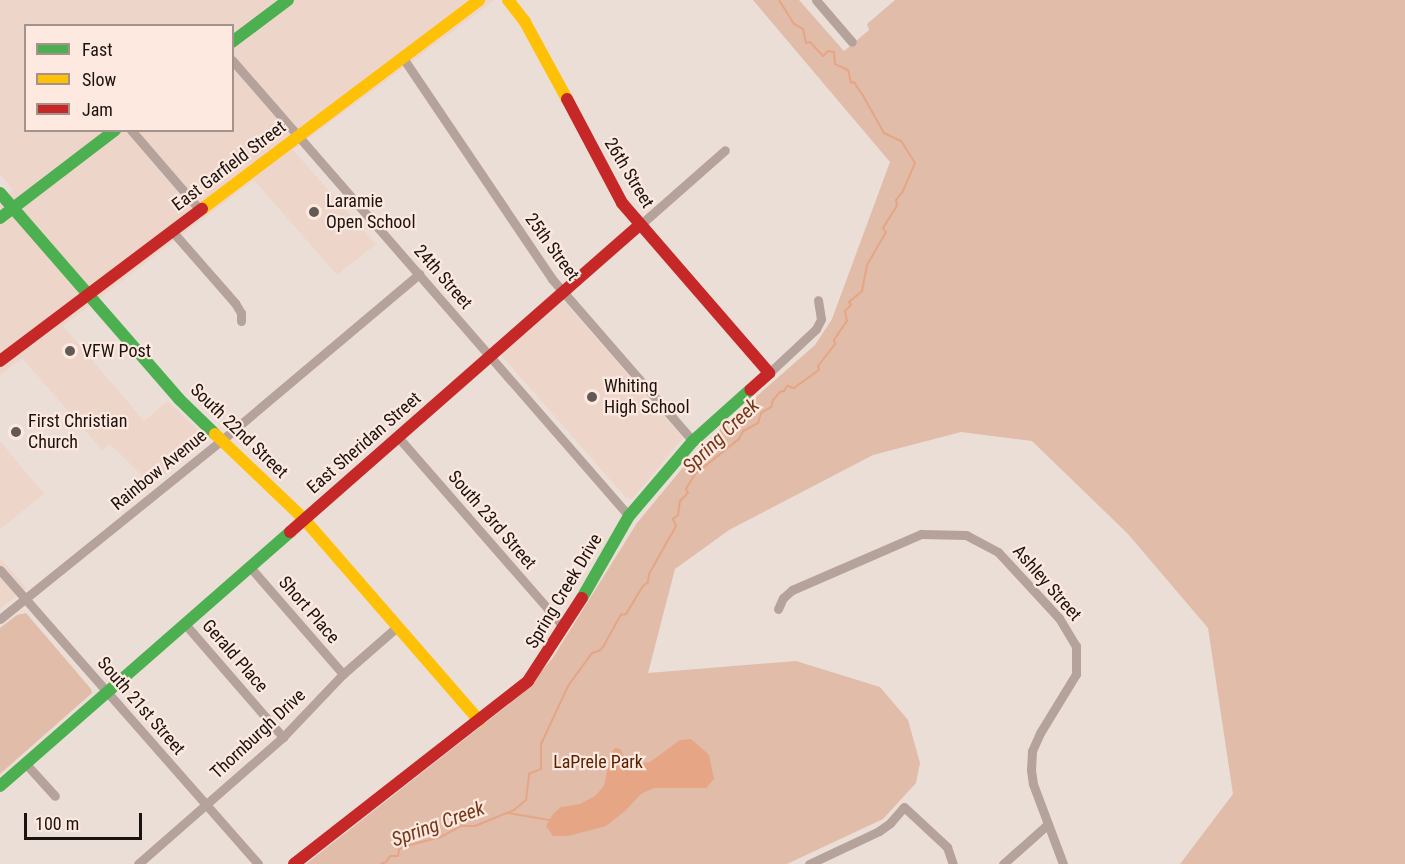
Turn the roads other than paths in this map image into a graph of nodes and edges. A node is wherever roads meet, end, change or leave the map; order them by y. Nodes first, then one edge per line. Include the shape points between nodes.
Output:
1 (288, 0) edge
2 (479, 0) edge
3 (508, 0) edge
4 (816, 0) edge
5 (234, 40) edge
6 (852, 42) dead end
7 (403, 58) junction
8 (234, 62) edge
9 (113, 132) edge
10 (134, 132) edge
11 (299, 136) junction
12 (725, 150) dead end
13 (0, 193) edge
14 (12, 209) junction
15 (200, 210) junction
16 (0, 218) edge
17 (640, 225) junction
18 (172, 231) junction
19 (419, 274) junction
20 (563, 292) junction
21 (88, 295) junction
22 (818, 300) dead end
23 (241, 321) dead end
24 (490, 356) junction
25 (0, 361) edge
26 (769, 373) junction
27 (398, 437) junction
28 (222, 440) junction
29 (693, 441) junction
30 (629, 516) junction
31 (304, 519) junction
32 (250, 567) junction
33 (0, 570) edge
34 (26, 600) junction
35 (778, 609) dead end
36 (0, 620) edge
37 (185, 624) junction
38 (562, 625) junction
39 (398, 626) junction
40 (343, 674) junction
41 (107, 692) junction
42 (479, 720) junction
43 (283, 737) junction
44 (26, 764) junction
45 (0, 786) edge
46 (55, 796) dead end
47 (206, 805) junction
48 (1048, 824) junction
49 (138, 864) edge
50 (258, 864) edge
51 (294, 864) edge
52 (809, 864) edge
53 (953, 864) edge
54 (1003, 864) edge
55 (1063, 864) edge

1 - 5 street
2 - 7 street, East Garfield Street
3 - 17 street, 26th Street via 525,22 621,203
4 - 6 street
7 - 11 street, East Garfield Street
7 - 20 street, 25th Street
8 - 11 street, 24th Street
9 - 14 street
10 - 15 street
11 - 15 street, East Garfield Street
11 - 19 street, 24th Street
12 - 17 street, East Sheridan Street
13 - 14 street, South 22nd Street
14 - 16 street
14 - 21 street, South 22nd Street
15 - 18 street, East Garfield Street
17 - 20 street, East Sheridan Street
17 - 26 street, 26th Street
18 - 21 street, East Garfield Street
18 - 23 street via 235,303
19 - 24 street, 24th Street
19 - 28 street, Rainbow Avenue
20 - 24 street, East Sheridan Street
20 - 29 street, 25th Street
21 - 25 street, East Garfield Street
21 - 28 street, South 22nd Street via 179,399
22 - 26 street, Spring Creek Drive via 821,319 816,329
24 - 27 street, East Sheridan Street
24 - 30 street, 24th Street
26 - 29 street, Spring Creek Drive
27 - 31 street, East Sheridan Street
27 - 38 street, South 23rd Street
28 - 31 street, South 22nd Street
28 - 34 street, Rainbow Avenue
29 - 30 street, Spring Creek Drive
30 - 38 street, Spring Creek Drive via 597,574
31 - 32 street, East Sheridan Street
31 - 39 street, South 22nd Street
32 - 37 street, East Sheridan Street
32 - 40 street, Short Place
33 - 34 street, South 21st Street
34 - 36 street, Rainbow Avenue
34 - 41 street, South 21st Street
35 - 48 street, Ashley Street via 792,590 921,534 966,535 998,552 1059,618 1076,646 1076,674 1032,750 1033,784
37 - 41 street, East Sheridan Street
37 - 43 street, Gerald Place
38 - 42 street, Spring Creek Drive via 528,681
39 - 40 street, Thornburgh Drive
39 - 42 street, South 22nd Street
40 - 43 street, Thornburgh Drive
41 - 44 street, East Sheridan Street
41 - 47 street, South 21st Street
42 - 51 street, Spring Creek Drive
43 - 47 street, Thornburgh Drive
44 - 45 street, East Sheridan Street
44 - 46 street
47 - 49 street, Thornburgh Drive
47 - 50 street, South 21st Street
48 - 54 street
48 - 55 street, Ashley Street
52 - 53 street via 879,831 904,807 947,847

